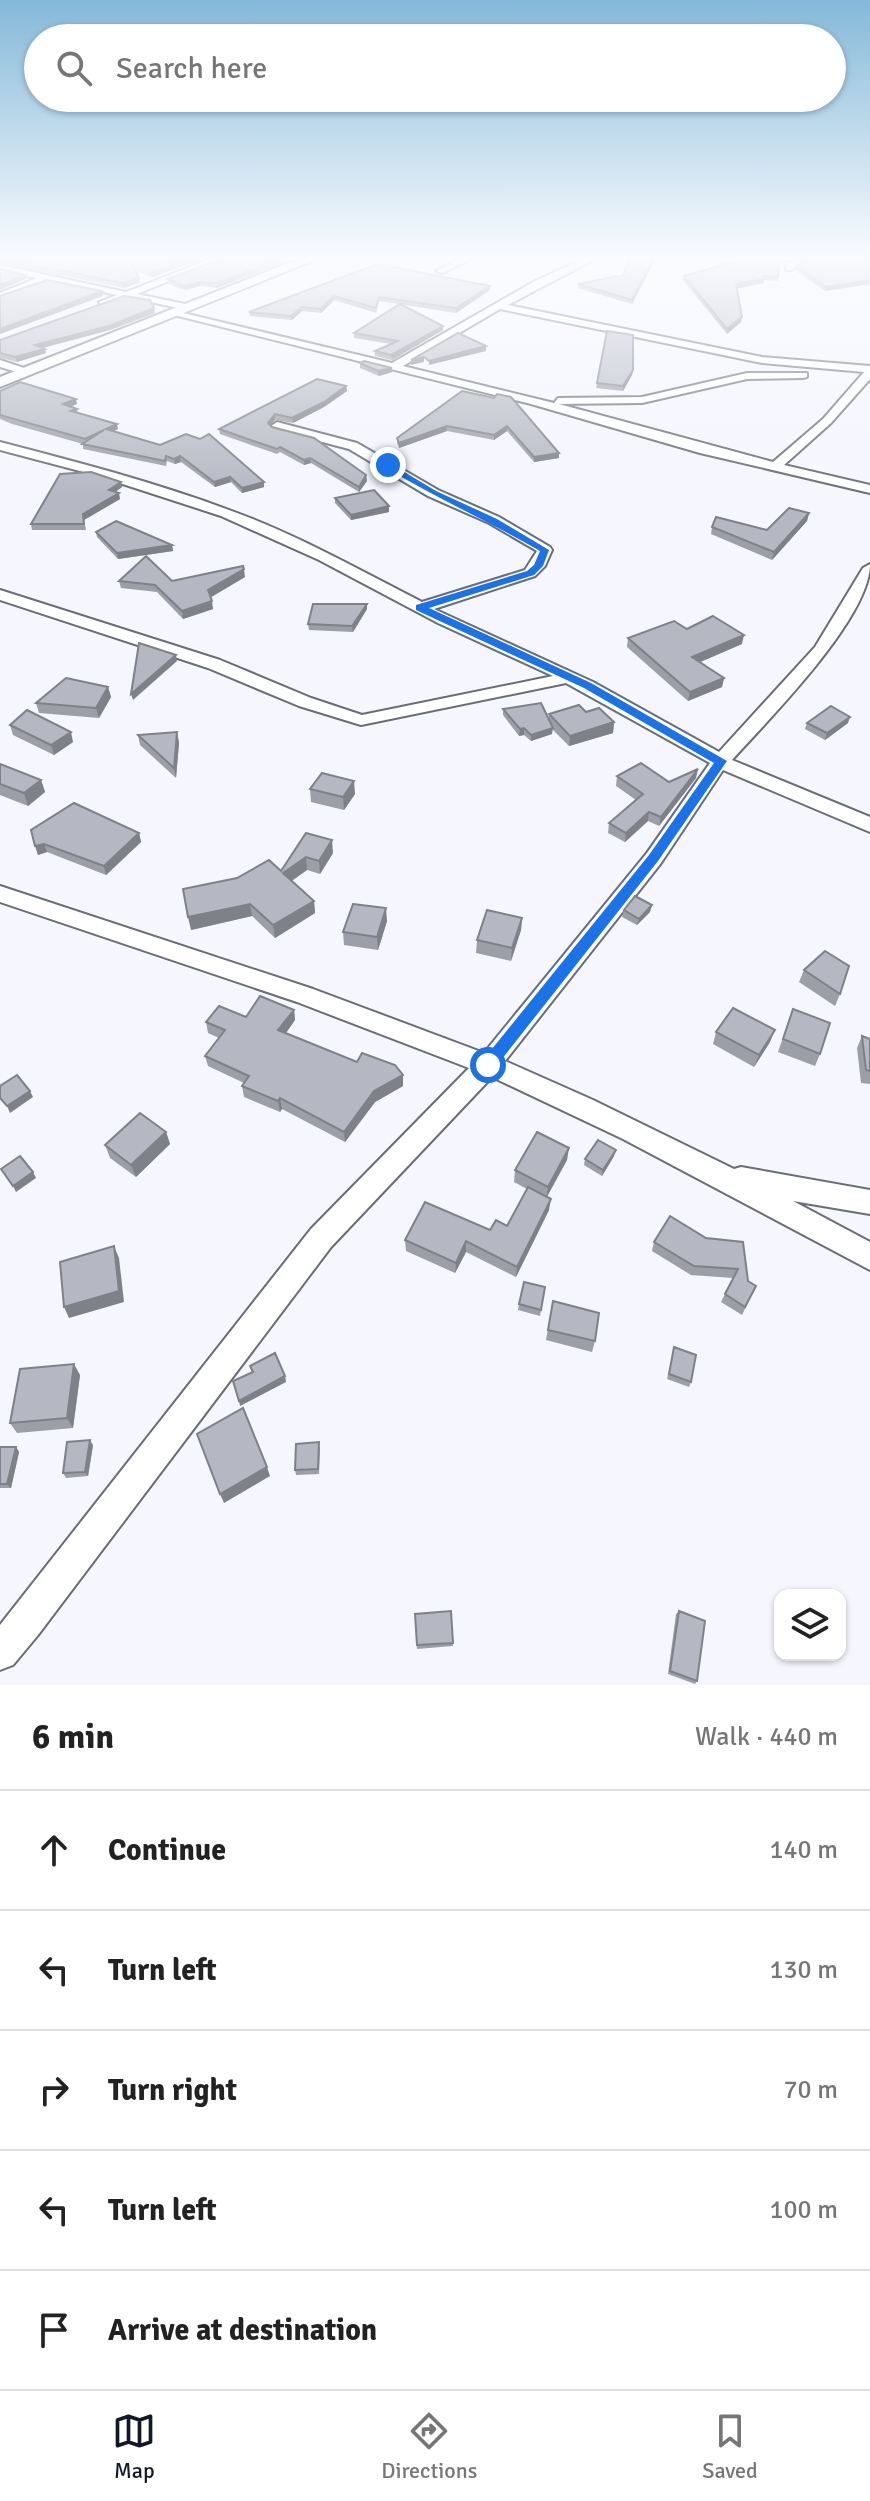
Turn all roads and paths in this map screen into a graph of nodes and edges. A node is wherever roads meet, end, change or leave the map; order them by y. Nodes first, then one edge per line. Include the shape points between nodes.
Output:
1 (108, 338) edge
2 (272, 338) edge
3 (445, 338) edge
4 (654, 338) edge
5 (0, 363) edge
6 (393, 367) junction
7 (868, 370) edge
8 (23, 371) junction
9 (0, 382) edge
10 (535, 401) junction
11 (277, 426) edge
12 (0, 446) edge
13 (777, 465) junction
14 (870, 489) edge
15 (870, 568) edge
16 (0, 595) edge
17 (420, 608) junction
18 (560, 680) dead end
19 (721, 761) junction
20 (870, 825) edge
21 (0, 894) edge
22 (488, 1065) junction
23 (726, 1177) junction
24 (870, 1202) edge
25 (870, 1257) edge
26 (0, 1652) edge

1 - 8 street
2 - 6 street
3 - 6 street
4 - 7 street via 762,360
5 - 8 street
6 - 10 street
7 - 10 street via 747,376 642,400
7 - 13 street via 827,421
8 - 9 street
10 - 13 street via 704,450
11 - 17 street via 353,446 545,550 530,573
12 - 17 street via 226,513
13 - 14 street
15 - 19 street via 822,649
16 - 18 street via 214,664 361,720
17 - 19 street via 587,686
19 - 20 street
19 - 22 street via 654,858
21 - 22 street via 301,992
22 - 23 street
22 - 26 street via 321,1238
23 - 24 street
23 - 25 street

